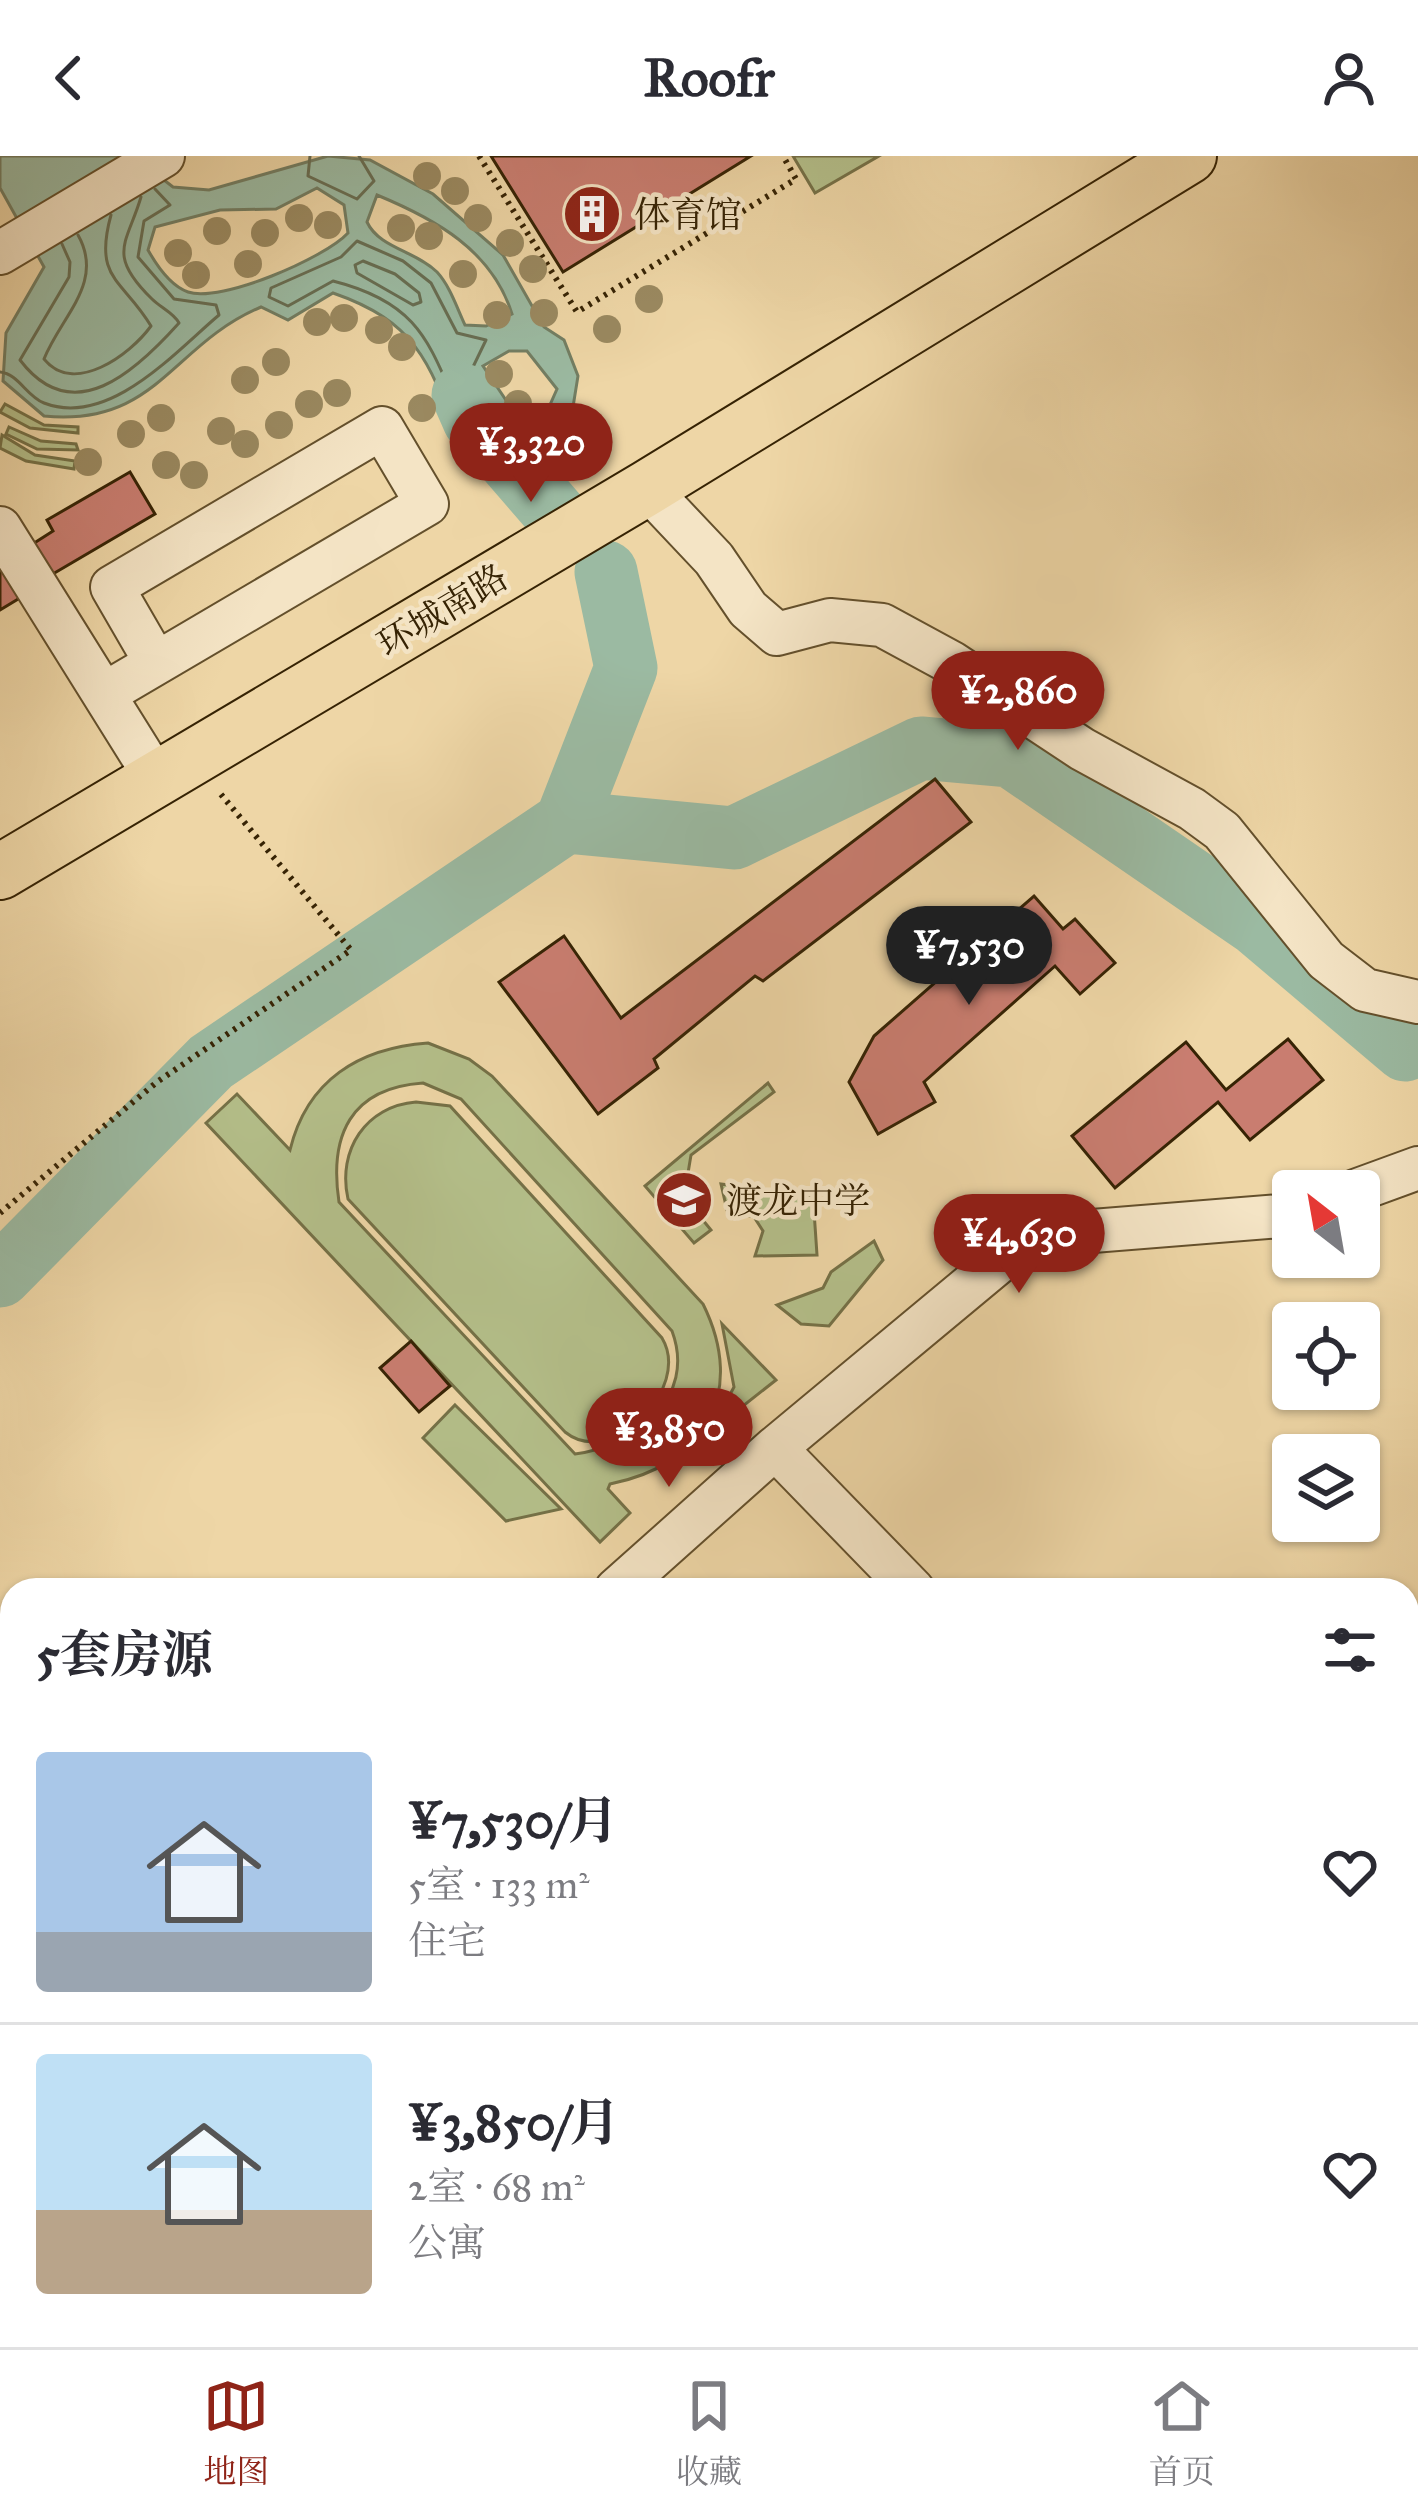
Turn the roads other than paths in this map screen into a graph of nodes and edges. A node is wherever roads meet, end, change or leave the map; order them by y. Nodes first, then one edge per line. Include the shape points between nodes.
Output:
1 (164, 156) edge
2 (1189, 156) edge
3 (9, 248) edge
4 (647, 488) junction
5 (0, 528) edge
6 (156, 663) junction
7 (104, 694) junction
8 (174, 768) junction
9 (0, 872) edge
10 (1418, 1002) edge
11 (1418, 1168) edge
12 (1380, 1182) edge
13 (1272, 1217) edge
14 (775, 1448) junction
15 (629, 1578) edge
16 (901, 1578) edge

1 - 3 street
2 - 4 main road, 环城南路
4 - 8 main road, 环城南路
4 - 10 street via 777,634 830,620 882,626 952,663 1192,809 1222,832 1326,960 1365,990
5 - 7 street
6 - 6 street via 427,504 382,428 112,587
6 - 7 street
7 - 8 street
8 - 9 main road, 环城南路
11 - 12 street
13 - 14 street via 1030,1236
14 - 15 street
14 - 16 street

